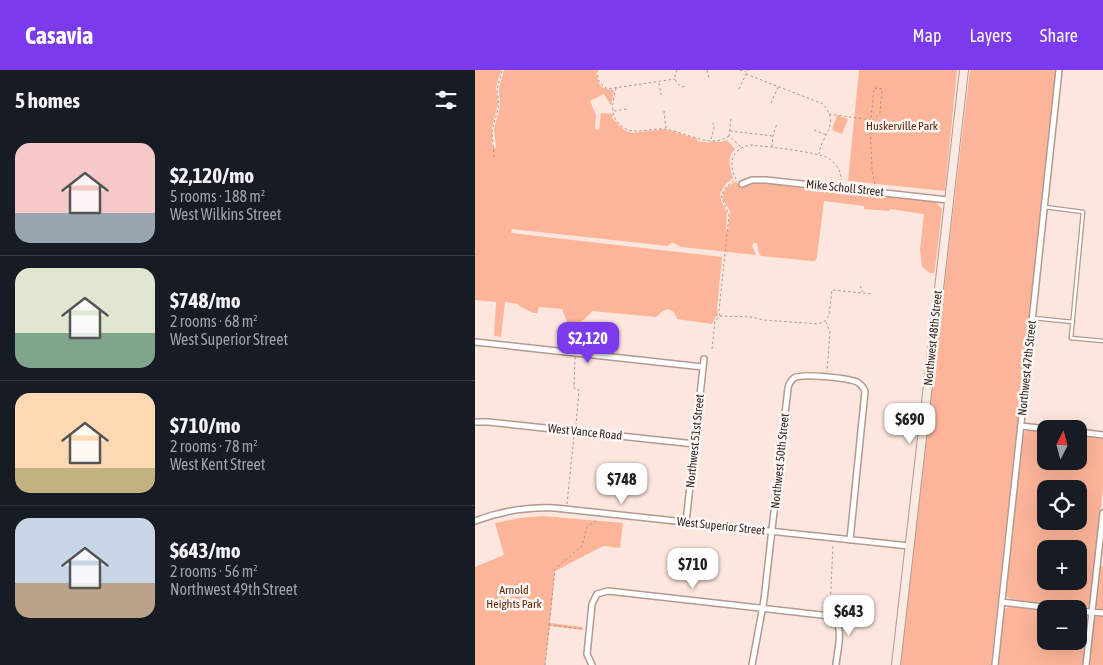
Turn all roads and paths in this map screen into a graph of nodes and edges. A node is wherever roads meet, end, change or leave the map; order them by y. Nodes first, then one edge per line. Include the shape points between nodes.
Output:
1 (503, 70) edge
2 (597, 70) edge
3 (677, 70) edge
4 (707, 70) edge
5 (740, 70) edge
6 (964, 70) edge
7 (1059, 70) edge
8 (747, 72) edge
9 (675, 79) junction
10 (709, 79) dead end
11 (659, 82) junction
12 (686, 86) dead end
13 (778, 86) junction
14 (616, 88) junction
15 (739, 88) dead end
16 (661, 95) dead end
17 (771, 103) dead end
18 (627, 109) dead end
19 (664, 111) dead end
20 (613, 112) junction
21 (829, 114) junction
22 (731, 119) dead end
23 (871, 120) junction
24 (713, 123) dead end
25 (777, 124) dead end
26 (667, 128) junction
27 (814, 130) dead end
28 (730, 131) junction
29 (827, 135) junction
30 (729, 136) junction
31 (773, 136) junction
32 (711, 140) junction
33 (741, 147) junction
34 (773, 148) junction
35 (819, 155) junction
36 (494, 157) dead end
37 (841, 181) dead end
38 (742, 184) dead end
39 (875, 185) dead end
40 (948, 200) junction
41 (1045, 207) junction
42 (860, 286) dead end
43 (863, 293) junction
44 (873, 294) dead end
45 (720, 316) junction
46 (1033, 318) junction
47 (825, 321) junction
48 (1073, 322) junction
49 (1103, 341) edge
50 (475, 342) edge
51 (712, 349) dead end
52 (704, 359) dead end
53 (703, 367) junction
54 (827, 372) dead end
55 (475, 422) edge
56 (1021, 426) junction
57 (1037, 428) edge
58 (1087, 433) edge
59 (1103, 435) edge
60 (695, 444) junction
61 (1103, 513) edge
62 (597, 520) dead end
63 (475, 521) edge
64 (686, 522) junction
65 (772, 531) junction
66 (834, 538) junction
67 (850, 540) junction
68 (909, 546) junction
69 (1001, 602) junction
70 (1037, 606) edge
71 (763, 608) junction
72 (1087, 612) edge
73 (1092, 612) junction
74 (1103, 614) edge
75 (832, 617) junction
76 (549, 625) junction
77 (586, 629) junction
78 (545, 665) edge
79 (592, 665) edge
80 (752, 665) edge
81 (836, 665) edge
82 (896, 665) edge
83 (995, 665) edge
84 (1086, 665) edge

1 - 36 path via 492,131
2 - 14 path via 602,86
3 - 9 path
4 - 10 path
5 - 8 path
6 - 40 main road, Northwest 48th Street
7 - 41 street, Northwest 47th Street
8 - 13 path
8 - 15 path
9 - 11 path
9 - 12 path via 679,85
11 - 14 path
11 - 16 path
13 - 17 path
13 - 21 path via 819,102
14 - 20 path
18 - 20 path
19 - 26 path
20 - 26 path via 617,122 629,131
21 - 23 path
21 - 29 path
22 - 28 path
23 - 23 path via 874,88 882,89 880,113
23 - 39 path via 871,163
24 - 32 path
25 - 31 path
26 - 32 path
27 - 29 path
28 - 30 path
28 - 31 path
29 - 35 path
30 - 32 path via 720,141
30 - 33 path
31 - 34 path
33 - 34 path
33 - 45 path via 733,155 731,164 736,179 721,196 729,215
34 - 35 path
35 - 37 path via 836,166
38 - 40 street, Mike Scholl Street via 766,180
40 - 68 main road, Northwest 48th Street
41 - 46 street, Northwest 47th Street
41 - 48 lane via 1083,212
42 - 43 path
43 - 44 path
43 - 47 path via 832,290 829,315
45 - 47 path via 815,324
45 - 51 path via 715,321
46 - 48 lane
46 - 56 street, Northwest 47th Street
47 - 54 path via 830,332
48 - 49 lane via 1071,338
50 - 53 street
52 - 53 street, Northwest 51st Street
53 - 60 street, Northwest 51st Street
55 - 60 street, West Vance Road
56 - 57 street
56 - 69 street, Northwest 47th Street
58 - 59 street
60 - 64 street, Northwest 51st Street
61 - 73 street
62 - 76 path via 587,527 582,546 555,569
63 - 64 street, West Superior Street via 509,511 541,507
64 - 65 street, West Superior Street
65 - 66 street, West Superior Street
65 - 67 street, Northwest 50th Street via 788,388 793,378 852,380 863,387 865,397
65 - 71 street, Northwest 50th Street
66 - 67 street, West Superior Street
66 - 75 path
67 - 68 street, West Superior Street
68 - 82 main road, Northwest 48th Street
69 - 70 street
69 - 83 street, Northwest 47th Street
71 - 75 street
71 - 77 street via 604,591 593,600
71 - 80 street, Northwest 50th Street
72 - 73 street
73 - 74 street
73 - 84 street
75 - 81 street via 839,624
76 - 77 path
76 - 78 path
77 - 79 street via 587,654

